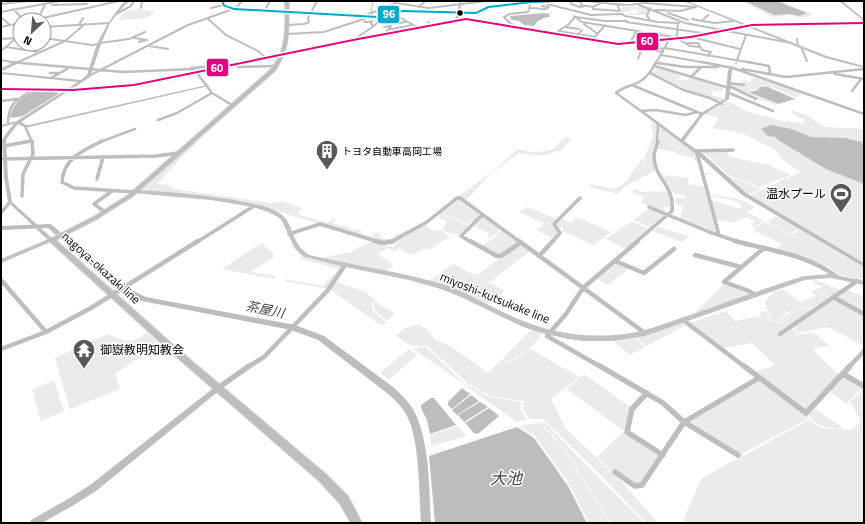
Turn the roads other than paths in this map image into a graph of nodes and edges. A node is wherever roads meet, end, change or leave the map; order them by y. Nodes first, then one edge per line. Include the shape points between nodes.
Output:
1 (4, 1) edge
2 (27, 1) edge
3 (32, 1) edge
4 (60, 1) edge
5 (119, 1) edge
6 (129, 1) edge
7 (134, 1) edge
8 (142, 1) edge
9 (222, 1) edge
10 (242, 1) edge
11 (270, 1) edge
12 (287, 1) edge
13 (317, 1) edge
14 (426, 1) edge
15 (487, 1) edge
16 (557, 1) edge
17 (563, 1) edge
18 (571, 1) edge
19 (651, 1) edge
20 (684, 1) edge
21 (840, 1) edge
22 (90, 2) edge
23 (529, 2) edge
24 (541, 2) edge
25 (581, 2) edge
26 (1, 3) edge
27 (13, 3) junction
28 (46, 3) edge
29 (460, 3) edge
30 (492, 3) dead end
31 (600, 3) junction
32 (645, 3) junction
33 (87, 4) junction
34 (224, 5) junction
35 (585, 5) junction
36 (639, 5) junction
37 (30, 6) junction
38 (496, 6) junction
39 (542, 6) dead end
40 (575, 6) junction
41 (418, 7) junction
42 (440, 7) junction
43 (618, 7) junction
44 (696, 7) junction
45 (87, 8) junction
46 (141, 8) dead end
47 (211, 8) dead end
48 (530, 8) junction
49 (564, 8) junction
50 (593, 8) junction
51 (650, 8) junction
52 (677, 8) dead end
53 (13, 9) junction
54 (234, 9) junction
55 (9, 10) junction
56 (264, 10) junction
57 (653, 10) junction
58 (388, 11) dead end
59 (412, 11) junction
60 (609, 11) junction
61 (656, 11) junction
62 (683, 11) junction
63 (1, 12) edge
64 (16, 12) edge
65 (287, 12) junction
66 (440, 12) junction
67 (581, 12) junction
68 (312, 13) junction
69 (458, 13) junction
70 (621, 13) junction
71 (116, 14) junction
72 (390, 14) junction
73 (383, 15) junction
74 (591, 15) junction
75 (708, 15) dead end
76 (364, 16) junction
77 (370, 16) junction
78 (625, 16) junction
79 (632, 16) junction
80 (1, 17) edge
81 (52, 17) edge
82 (208, 17) junction
83 (574, 17) junction
84 (83, 18) dead end
85 (692, 18) dead end
86 (597, 20) junction
87 (688, 20) dead end
88 (456, 21) junction
89 (609, 21) junction
90 (650, 21) junction
91 (702, 21) junction
92 (734, 21) junction
93 (364, 22) dead end
94 (406, 22) junction
95 (428, 22) dead end
96 (582, 22) junction
97 (626, 22) junction
98 (864, 22) edge
99 (110, 23) junction
100 (678, 23) junction
101 (685, 23) junction
102 (84, 24) junction
103 (413, 24) junction
104 (10, 25) joint
105 (79, 25) junction
106 (287, 25) junction
107 (432, 25) junction
108 (630, 25) dead end
109 (697, 25) junction
110 (374, 26) junction
111 (605, 26) junction
112 (649, 26) junction
113 (747, 26) junction
114 (1, 27) edge
115 (52, 27) edge
116 (384, 27) dead end
117 (512, 27) junction
118 (565, 27) junction
119 (419, 28) junction
120 (621, 28) junction
121 (722, 29) junction
122 (389, 30) junction
123 (677, 30) junction
124 (759, 30) junction
125 (637, 31) junction
126 (145, 32) dead end
127 (387, 33) junction
128 (557, 33) junction
129 (286, 34) junction
130 (598, 34) junction
131 (709, 34) junction
132 (578, 35) junction
133 (746, 35) junction
134 (634, 36) junction
135 (754, 36) junction
136 (691, 37) junction
137 (12, 38) edge
138 (133, 38) junction
139 (676, 38) junction
140 (1, 39) edge
141 (52, 39) edge
142 (594, 39) junction
143 (648, 39) dead end
144 (797, 39) dead end
145 (143, 40) dead end
146 (353, 40) junction
147 (669, 40) junction
148 (65, 41) junction
149 (12, 42) edge
150 (686, 42) junction
151 (679, 43) dead end
152 (791, 43) junction
153 (99, 44) junction
154 (630, 44) junction
155 (52, 46) edge
156 (148, 46) junction
157 (800, 46) junction
158 (6, 47) junction
159 (642, 47) junction
160 (12, 48) edge
161 (168, 49) dead end
162 (740, 49) junction
163 (1, 51) edge
164 (663, 51) junction
165 (39, 52) edge
166 (284, 55) junction
167 (707, 56) junction
168 (266, 58) junction
169 (638, 59) dead end
170 (1, 60) edge
171 (736, 61) junction
172 (807, 61) dead end
173 (13, 63) junction
174 (657, 63) junction
175 (235, 64) junction
176 (276, 66) junction
177 (654, 66) junction
178 (701, 67) junction
179 (68, 68) junction
180 (220, 68) junction
181 (734, 68) junction
182 (864, 68) edge
183 (1, 70) edge
184 (92, 70) junction
185 (101, 70) junction
186 (846, 72) junction
187 (1, 73) edge
188 (50, 73) dead end
189 (59, 73) junction
190 (197, 73) junction
191 (650, 73) junction
192 (770, 74) junction
193 (825, 74) junction
194 (89, 76) junction
195 (849, 76) junction
196 (691, 77) junction
197 (52, 78) junction
198 (863, 79) edge
199 (83, 81) junction
200 (632, 85) junction
201 (744, 85) dead end
202 (207, 86) junction
203 (729, 86) junction
204 (1, 89) edge
205 (33, 90) junction
206 (68, 90) junction
207 (852, 91) dead end
208 (212, 93) junction
209 (729, 94) junction
210 (18, 98) junction
211 (756, 98) dead end
212 (1, 101) edge
213 (722, 104) junction
214 (232, 105) junction
215 (641, 111) junction
216 (773, 111) dead end
217 (697, 112) junction
218 (702, 114) junction
219 (864, 114) edge
220 (158, 120) dead end
221 (18, 122) junction
222 (8, 123) junction
223 (658, 124) junction
224 (1, 126) edge
225 (25, 126) junction
226 (134, 129) dead end
227 (32, 141) junction
228 (682, 141) junction
229 (3, 148) edge
230 (733, 150) dead end
231 (696, 152) junction
232 (178, 153) junction
233 (73, 157) junction
234 (103, 157) junction
235 (3, 158) edge
236 (33, 158) junction
237 (6, 178) junction
238 (1, 180) edge
239 (97, 180) dead end
240 (112, 191) junction
241 (135, 192) junction
242 (22, 196) dead end
243 (580, 198) dead end
244 (10, 202) junction
245 (254, 206) junction
246 (649, 207) dead end
247 (105, 212) junction
248 (1, 213) edge
249 (482, 215) junction
250 (668, 215) junction
251 (289, 234) junction
252 (719, 235) junction
253 (53, 238) junction
254 (520, 243) junction
255 (764, 248) junction
256 (674, 249) dead end
257 (695, 255) dead end
258 (539, 256) junction
259 (1, 261) edge
260 (615, 261) junction
261 (346, 265) junction
262 (864, 265) edge
263 (741, 267) junction
264 (838, 276) junction
265 (1, 280) edge
266 (861, 282) edge
267 (584, 288) junction
268 (116, 294) junction
269 (754, 295) junction
270 (833, 297) junction
271 (864, 314) edge
272 (683, 320) junction
273 (46, 332) junction
274 (548, 333) junction
275 (645, 333) junction
276 (780, 334) dead end
277 (1, 349) edge
278 (864, 351) edge
279 (843, 374) junction
280 (759, 378) junction
281 (864, 386) edge
282 (218, 388) junction
283 (647, 393) junction
284 (684, 422) junction
285 (663, 455) junction
286 (738, 455) dead end
287 (616, 472) dead end
288 (34, 523) edge
289 (357, 523) edge

1 - 26 street
2 - 27 street
3 - 37 street
4 - 28 street
5 - 45 street
6 - 71 street
7 - 71 street via 131,6
8 - 46 street
9 - 34 street
10 - 54 street
11 - 56 street
12 - 65 main road
13 - 68 street
14 - 41 street
15 - 29 street
16 - 24 street
17 - 18 street
18 - 25 street
18 - 40 street
19 - 32 street
20 - 44 main road
21 - 98 street
22 - 33 street
23 - 24 street
23 - 38 street
23 - 48 street
24 - 49 street
25 - 31 street
25 - 35 street via 581,5
26 - 27 street
27 - 55 street
28 - 33 street via 64,6
28 - 37 street
29 - 42 street
29 - 69 street
30 - 38 street
31 - 43 street
31 - 50 street
32 - 36 street
32 - 44 street
33 - 45 street
34 - 47 street
34 - 54 street
35 - 40 street
35 - 50 street
36 - 43 street
36 - 51 street
37 - 53 street
38 - 69 street via 476,13
39 - 48 street via 548,7
40 - 49 street
41 - 42 street
41 - 59 street
41 - 76 street via 395,3
42 - 66 street
43 - 60 street
43 - 70 street
44 - 62 street
44 - 92 main road
45 - 81 street
48 - 117 street via 527,12 504,17
49 - 67 street
50 - 60 street
50 - 74 street via 593,12 588,13
51 - 57 street
51 - 90 street
52 - 62 street
53 - 55 street
53 - 64 street
54 - 56 street
54 - 82 street
55 - 63 street
56 - 65 street
57 - 61 street
57 - 62 street
58 - 72 street via 385,12
59 - 66 street
59 - 72 street
60 - 70 street
61 - 87 street
61 - 101 street
65 - 68 street
65 - 106 main road
66 - 69 street
67 - 74 street
67 - 83 street
68 - 76 street
68 - 106 street via 308,18 309,22
69 - 88 street
70 - 74 street
70 - 78 street
70 - 79 street
71 - 99 street
72 - 73 street
73 - 77 street
73 - 110 street
74 - 86 street
75 - 91 street
76 - 77 street
77 - 129 street via 324,32
78 - 79 street
78 - 97 street
79 - 90 street
80 - 104 street
82 - 156 street
82 - 168 street via 226,36 258,51
83 - 86 street
83 - 96 street
83 - 118 street
84 - 105 street
85 - 91 street
86 - 89 street
88 - 107 street
88 - 117 street via 467,19
89 - 97 street
89 - 111 street
90 - 97 street
90 - 100 street via 661,24
90 - 112 street
91 - 92 street
91 - 109 street
92 - 113 main road
93 - 110 street via 371,21
94 - 94 street via 408,21 399,18 392,21 392,24
94 - 103 street
95 - 107 street
96 - 111 street
96 - 130 street
97 - 108 street
97 - 112 street
97 - 120 street
98 - 113 street
99 - 102 street
99 - 153 street
100 - 101 street
100 - 123 street
101 - 109 street
102 - 105 street
102 - 148 street
103 - 119 street
103 - 122 street
104 - 114 street
105 - 115 street
106 - 129 main road
107 - 119 street
109 - 121 street
110 - 146 street
111 - 120 street
111 - 130 street
112 - 123 street
113 - 121 street
113 - 124 main road
116 - 122 street via 391,26
117 - 128 street
118 - 128 street
118 - 132 street via 581,30
119 - 127 street
120 - 125 street
121 - 131 street
121 - 133 street
122 - 127 street
123 - 131 street
123 - 139 street
124 - 135 street
124 - 152 main road
125 - 134 street
125 - 139 street
126 - 138 street
127 - 146 street
128 - 132 street
128 - 142 street
129 - 166 main road
130 - 142 street
131 - 136 street
132 - 142 street
133 - 135 street
133 - 162 street
134 - 143 street
134 - 154 street
135 - 152 street
136 - 139 street
136 - 162 street
137 - 140 street
138 - 145 street
138 - 153 street
139 - 147 street
139 - 150 street
141 - 148 street
142 - 154 street
144 - 157 street
146 - 166 street
147 - 154 street
147 - 164 street
148 - 153 street
148 - 155 street
149 - 158 street
150 - 151 street
150 - 167 street via 698,43 702,50 711,52
152 - 157 main road
153 - 184 street
154 - 159 street
156 - 161 street
156 - 185 street
157 - 172 street
157 - 182 main road
158 - 160 street
158 - 163 street
159 - 164 street
159 - 169 street
162 - 171 street
164 - 167 street via 695,52
164 - 174 street
164 - 181 street
165 - 173 street
166 - 168 main road
166 - 176 main road, nagoya-okazaki line
167 - 171 street
168 - 175 main road
170 - 173 street
171 - 181 street
171 - 192 street via 769,66
173 - 179 street
173 - 183 street
174 - 177 street
174 - 178 street
175 - 176 street via 238,67
175 - 180 main road
176 - 214 main road, nagoya-okazaki line
177 - 191 street
177 - 196 street
178 - 181 street
178 - 196 street
179 - 184 street
179 - 189 street
180 - 185 street via 216,66 140,71
180 - 190 main road
181 - 192 street
181 - 203 street via 730,70
181 - 219 street
182 - 186 street
184 - 185 street
184 - 194 street
185 - 190 street via 123,72 194,69
185 - 194 street
186 - 193 street
186 - 195 street
187 - 197 street
188 - 189 street
189 - 197 street
190 - 202 street
190 - 206 main road via 134,85
191 - 200 street
191 - 213 street via 683,90
192 - 193 street via 786,77
193 - 195 street
194 - 199 street
195 - 198 street
196 - 203 street
197 - 199 street
198 - 207 street
199 - 206 street
200 - 215 street via 616,93
200 - 217 street
201 - 203 street
202 - 208 street
202 - 225 street
203 - 209 street
203 - 211 street
204 - 205 main road
205 - 206 main road
205 - 210 street
206 - 221 street
208 - 214 street
208 - 220 street via 177,113
209 - 213 street
209 - 216 street
210 - 212 street
210 - 222 street via 8,112
213 - 218 street
214 - 232 main road, nagoya-okazaki line
215 - 217 street via 655,110 686,115
215 - 223 street
217 - 218 street
218 - 228 street
221 - 222 street
221 - 225 street
221 - 229 street via 8,133
222 - 224 street
223 - 228 street
223 - 250 street via 659,137 653,152 656,165 673,195 672,211
225 - 227 street
226 - 233 street via 110,137
227 - 229 street
227 - 236 street
228 - 231 street
229 - 235 street
230 - 231 street
231 - 252 street
231 - 262 street via 744,194
232 - 234 street
232 - 241 main road, nagoya-okazaki line
233 - 234 street
233 - 236 street
233 - 240 street via 62,174 62,182 74,188
234 - 239 street
235 - 236 street
235 - 237 street
236 - 242 street via 23,174
237 - 238 street
237 - 244 street
240 - 241 street
240 - 247 street via 94,204
241 - 245 main road, miyoshi-kutsukake line via 202,197
241 - 247 main road, nagoya-okazaki line
243 - 258 street via 554,224 560,233
244 - 248 street
244 - 253 street
245 - 251 main road, miyoshi-kutsukake line via 280,216
245 - 268 street
246 - 250 street
247 - 253 main road, nagoya-okazaki line
249 - 251 street via 457,198 427,222 391,242 378,242 320,224
249 - 254 street
249 - 254 street via 461,236 497,256
250 - 252 street
250 - 260 street
251 - 261 main road, miyoshi-kutsukake line via 294,245 302,253
252 - 255 street
253 - 259 main road
253 - 268 main road, nagoya-okazaki line
254 - 258 street
255 - 263 street
255 - 264 street via 828,268
256 - 260 street via 644,273
257 - 263 street
258 - 267 street
260 - 267 street
261 - 274 main road, miyoshi-kutsukake line via 443,287
261 - 282 street via 328,290 264,357
263 - 269 street via 724,282
264 - 266 main road, miyoshi-kutsukake line
264 - 269 main road, miyoshi-kutsukake line via 812,276
265 - 273 street
266 - 270 street
267 - 274 street via 566,314
267 - 275 street
268 - 273 street
268 - 282 main road, nagoya-okazaki line
269 - 272 main road, miyoshi-kutsukake line
270 - 271 street
270 - 276 street
272 - 275 main road, miyoshi-kutsukake line
272 - 280 street
273 - 277 street
274 - 275 main road, miyoshi-kutsukake line via 608,339
274 - 283 street via 550,339
278 - 279 street
279 - 280 street via 806,413
279 - 281 street
280 - 284 street
282 - 288 street via 93,488
282 - 289 main road, nagoya-okazaki line via 324,478 344,500
283 - 284 street
283 - 285 street via 632,409 627,432
284 - 285 street
284 - 286 street
285 - 287 street via 642,485 635,486

